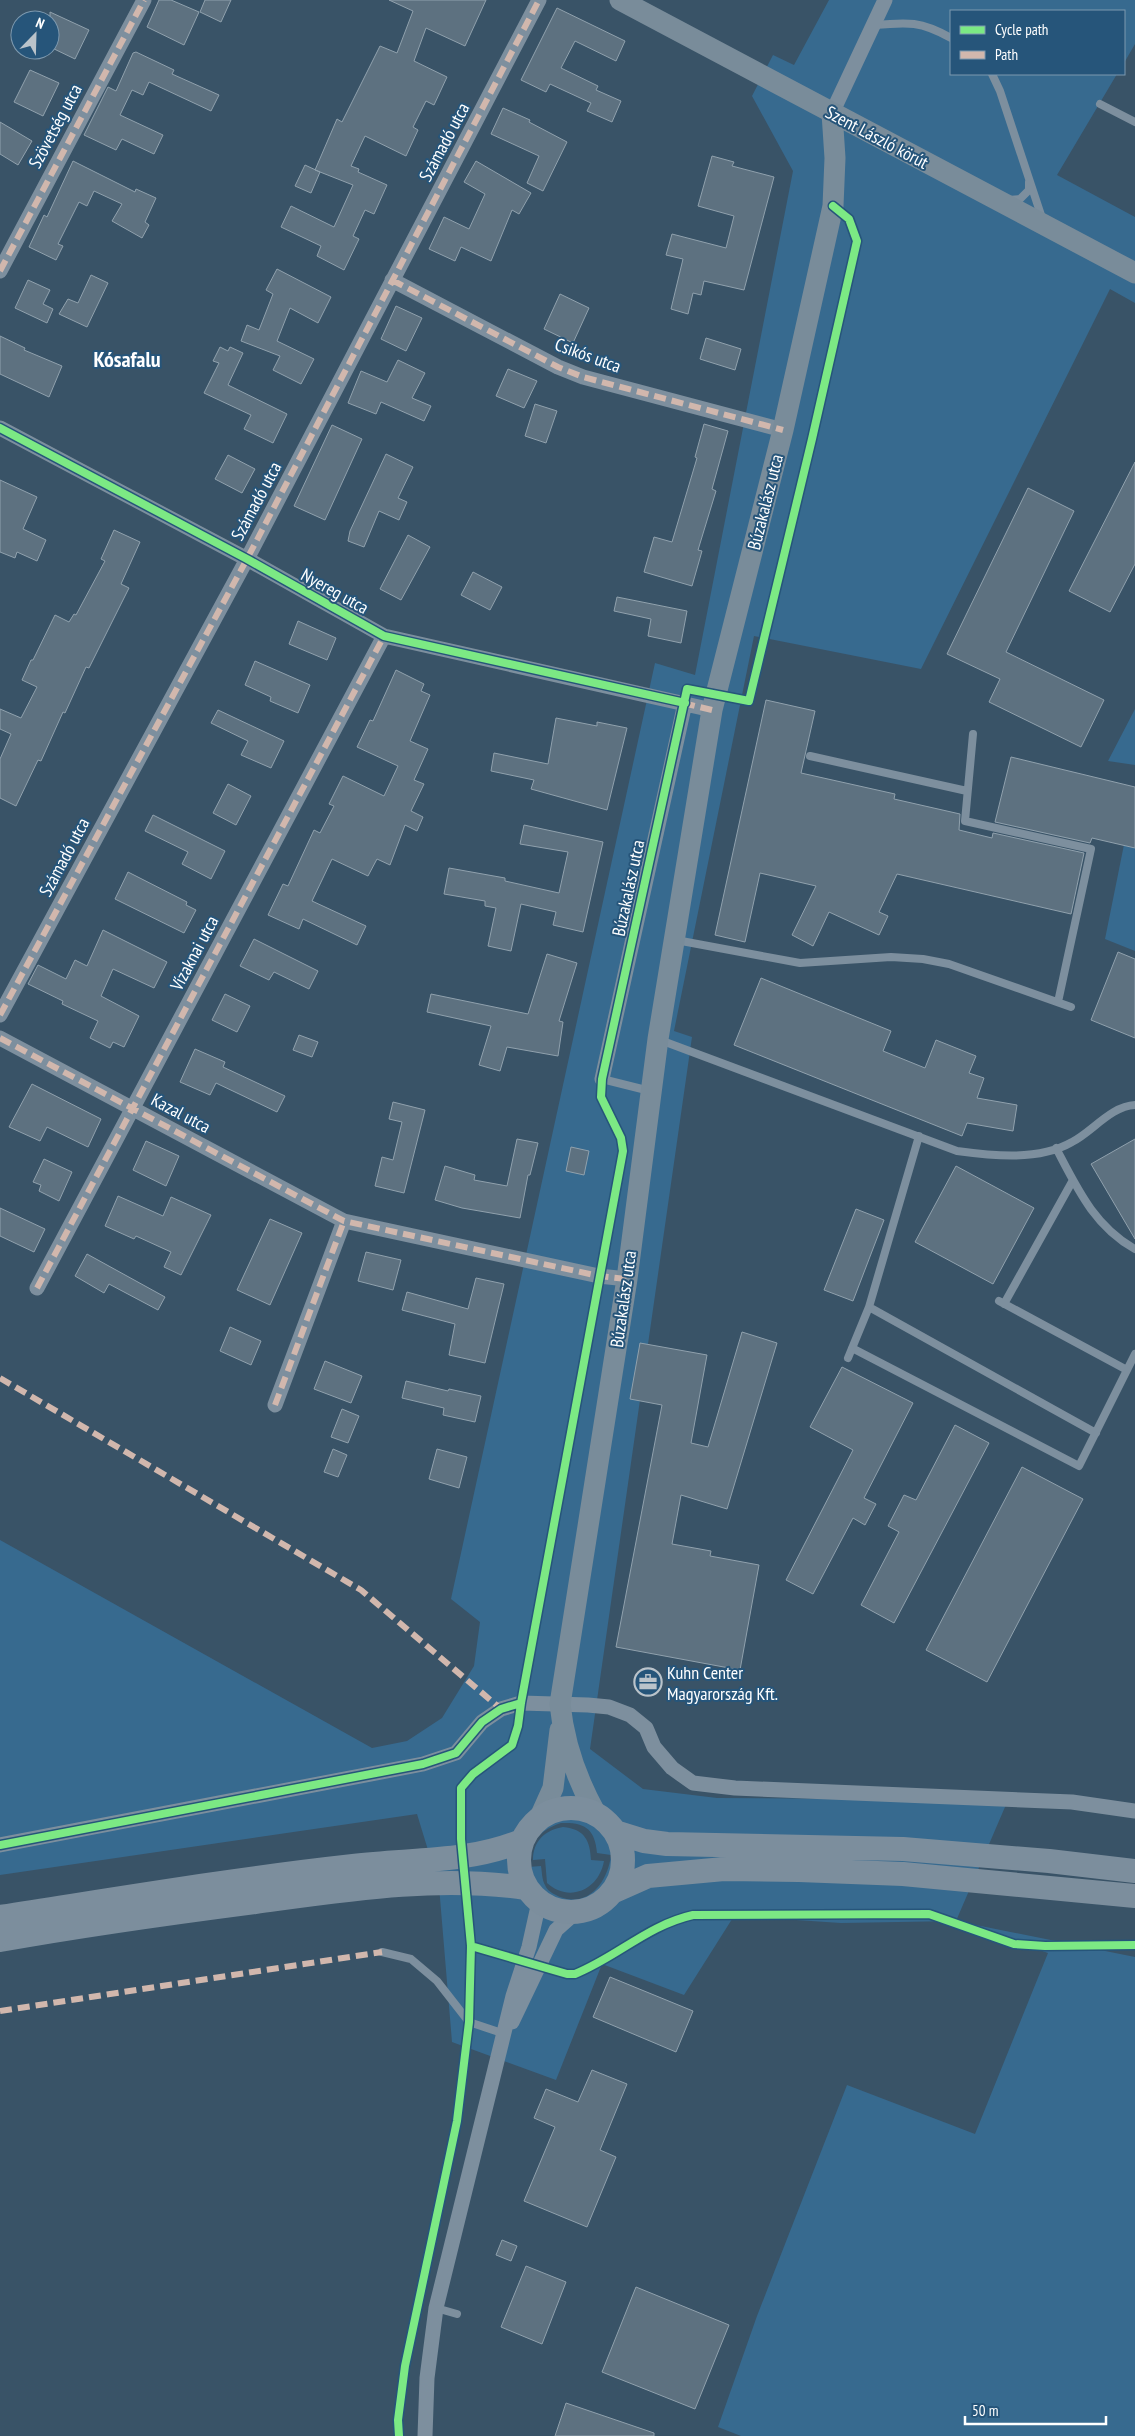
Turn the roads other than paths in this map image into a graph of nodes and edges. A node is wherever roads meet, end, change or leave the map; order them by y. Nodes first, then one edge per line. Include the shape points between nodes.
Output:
1 (144, 0) edge
2 (539, 0) edge
3 (620, 0) edge
4 (885, 0) edge
5 (873, 25) junction
6 (950, 38) edge
7 (992, 75) edge
8 (1100, 104) dead end
9 (832, 113) junction
10 (1135, 122) edge
11 (1028, 178) junction
12 (997, 200) junction
13 (1044, 225) junction
14 (0, 270) edge
15 (1135, 273) edge
16 (392, 280) junction
17 (0, 428) edge
18 (784, 430) junction
19 (247, 560) junction
20 (384, 636) junction
21 (685, 703) junction
22 (712, 710) junction
23 (973, 734) dead end
24 (810, 756) dead end
25 (968, 791) junction
26 (674, 940) junction
27 (1058, 1002) junction
28 (1071, 1007) dead end
29 (0, 1015) edge
30 (0, 1038) edge
31 (658, 1039) junction
32 (602, 1079) joint
33 (650, 1091) junction
34 (1135, 1105) edge
35 (133, 1109) junction
36 (919, 1136) junction
37 (1056, 1148) junction
38 (1073, 1180) junction
39 (344, 1221) junction
40 (1135, 1250) edge
41 (627, 1279) junction
42 (37, 1288) dead end
43 (869, 1306) junction
44 (852, 1348) junction
45 (1135, 1354) edge
46 (848, 1358) dead end
47 (1127, 1370) junction
48 (275, 1405) dead end
49 (1096, 1432) junction
50 (561, 1712) junction
51 (1135, 1811) edge
52 (596, 1814) junction
53 (540, 1817) junction
54 (615, 1832) junction
55 (521, 1841) junction
56 (0, 1845) edge
57 (1135, 1871) edge
58 (612, 1892) junction
59 (533, 1895) junction
60 (1135, 1896) edge
61 (575, 1913) junction
62 (828, 1916) dead end
63 (0, 1917) edge
64 (0, 1940) edge
65 (1135, 1945) edge
66 (382, 1952) dead end
67 (505, 2034) junction
68 (436, 2308) junction
69 (457, 2314) dead end
70 (425, 2436) edge

1 - 14 street, Szövetség utca
2 - 16 street, Számadó utca
3 - 9 street, Szent László körút
4 - 5 street
5 - 6 lane via 916,23
5 - 9 street
7 - 11 lane
8 - 10 lane
9 - 12 street, Szent László körút
9 - 18 street, Búzakalász utca via 835,158 833,206
11 - 12 lane via 1029,190 1020,200
11 - 13 lane
12 - 13 street, Szent László körút
13 - 15 street, Szent László körút
16 - 18 street, Csikós utca via 583,377
16 - 19 street, Számadó utca
17 - 19 street, Nyereg utca
18 - 22 street, Búzakalász utca
19 - 20 street, Nyereg utca
19 - 29 street, Számadó utca
20 - 21 street, Nyereg utca
20 - 35 street, Vízaknai utca
21 - 22 street, Nyereg utca
21 - 32 street, Búzakalász utca
22 - 26 street, Búzakalász utca
23 - 25 lane
24 - 25 lane
25 - 27 lane via 965,821 1091,849
26 - 27 lane via 800,964 891,956 923,959 949,964
26 - 31 street, Búzakalász utca
27 - 28 lane
30 - 35 street, Kazal utca
31 - 33 street, Búzakalász utca
31 - 36 lane
32 - 33 lane
33 - 41 street, Búzakalász utca
34 - 37 lane via 1120,1109 1071,1143
35 - 39 street, Kazal utca
35 - 42 street, Vízaknai utca
36 - 37 lane via 958,1152 984,1155 1030,1154
36 - 43 lane
37 - 38 lane
38 - 40 lane via 1109,1232
38 - 47 lane via 1002,1302
39 - 41 street, Kazal utca via 599,1276
39 - 48 street
41 - 50 street, Búzakalász utca
43 - 44 lane
43 - 49 lane
44 - 46 lane
44 - 49 lane via 1079,1466
45 - 47 lane
47 - 49 lane
50 - 51 street via 609,1707 630,1715 646,1728 654,1747 672,1768 693,1783 735,1788 1072,1802
50 - 52 street, Búzakalász utca via 578,1782
50 - 53 street, Búzakalász utca via 552,1788
50 - 56 street via 521,1703 501,1709 482,1722 456,1754 423,1764
52 - 53 main road via 568,1808
52 - 54 main road
53 - 55 main road
54 - 57 main road via 667,1844 903,1849
54 - 58 main road via 622,1849 623,1867
55 - 59 main road via 518,1860 522,1880
55 - 63 main road via 496,1851 451,1858 344,1867
58 - 60 main road via 648,1876 724,1869 903,1874
58 - 61 main road via 602,1902
59 - 61 main road via 556,1910
59 - 64 main road via 496,1884 395,1885 146,1917
59 - 67 street via 529,1948 513,1996
61 - 67 street via 556,1930
62 - 65 lane via 928,1914 1014,1944
66 - 67 lane via 411,1959 437,1981 469,2022
67 - 68 street
68 - 69 lane
68 - 70 street via 427,2378

